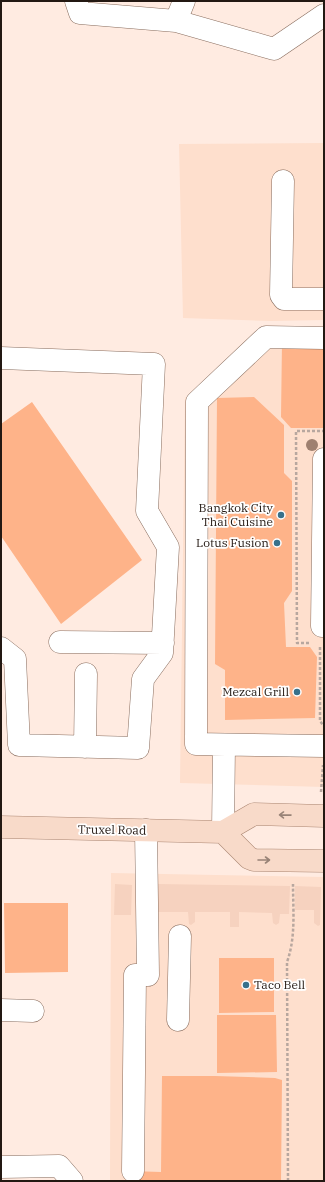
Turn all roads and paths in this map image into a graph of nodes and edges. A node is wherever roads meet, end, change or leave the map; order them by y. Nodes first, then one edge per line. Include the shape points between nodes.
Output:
1 (76, 1) edge
2 (184, 1) edge
3 (324, 15) edge
4 (176, 21) junction
5 (283, 180) dead end
6 (324, 299) edge
7 (324, 338) edge
8 (1, 358) edge
9 (324, 459) edge
10 (324, 626) edge
11 (60, 642) dead end
12 (163, 643) junction
13 (1, 648) edge
14 (320, 656) dead end
15 (324, 656) edge
16 (86, 674) dead end
17 (224, 745) junction
18 (324, 746) edge
19 (85, 747) junction
20 (324, 816) edge
21 (1, 827) edge
22 (146, 830) junction
23 (223, 832) junction
24 (324, 860) edge
25 (292, 884) dead end
26 (180, 936) dead end
27 (1, 1010) edge
28 (33, 1011) dead end
29 (178, 1020) dead end
30 (1, 1167) edge
31 (133, 1171) dead end
32 (72, 1181) edge
33 (288, 1181) edge

1 - 4 street via 80,13
2 - 4 street
3 - 4 street via 274,49
5 - 6 street via 281,294 284,299
7 - 17 street via 266,337 197,402 196,744
8 - 12 street via 154,364 147,511 168,547
9 - 10 street
11 - 12 street
12 - 19 street via 162,653 143,679 138,748
13 - 19 street via 15,659 19,745
14 - 15 path
16 - 19 street
17 - 18 street
17 - 23 street
20 -> 23 main road via 254,814
21 - 22 main road, Truxel Road
22 - 23 main road, Truxel Road
22 - 31 street via 148,975 135,975
23 -> 24 main road via 254,860
25 - 33 path via 294,924 291,952 287,962
26 - 29 street
27 - 28 street
30 - 32 street via 59,1166

